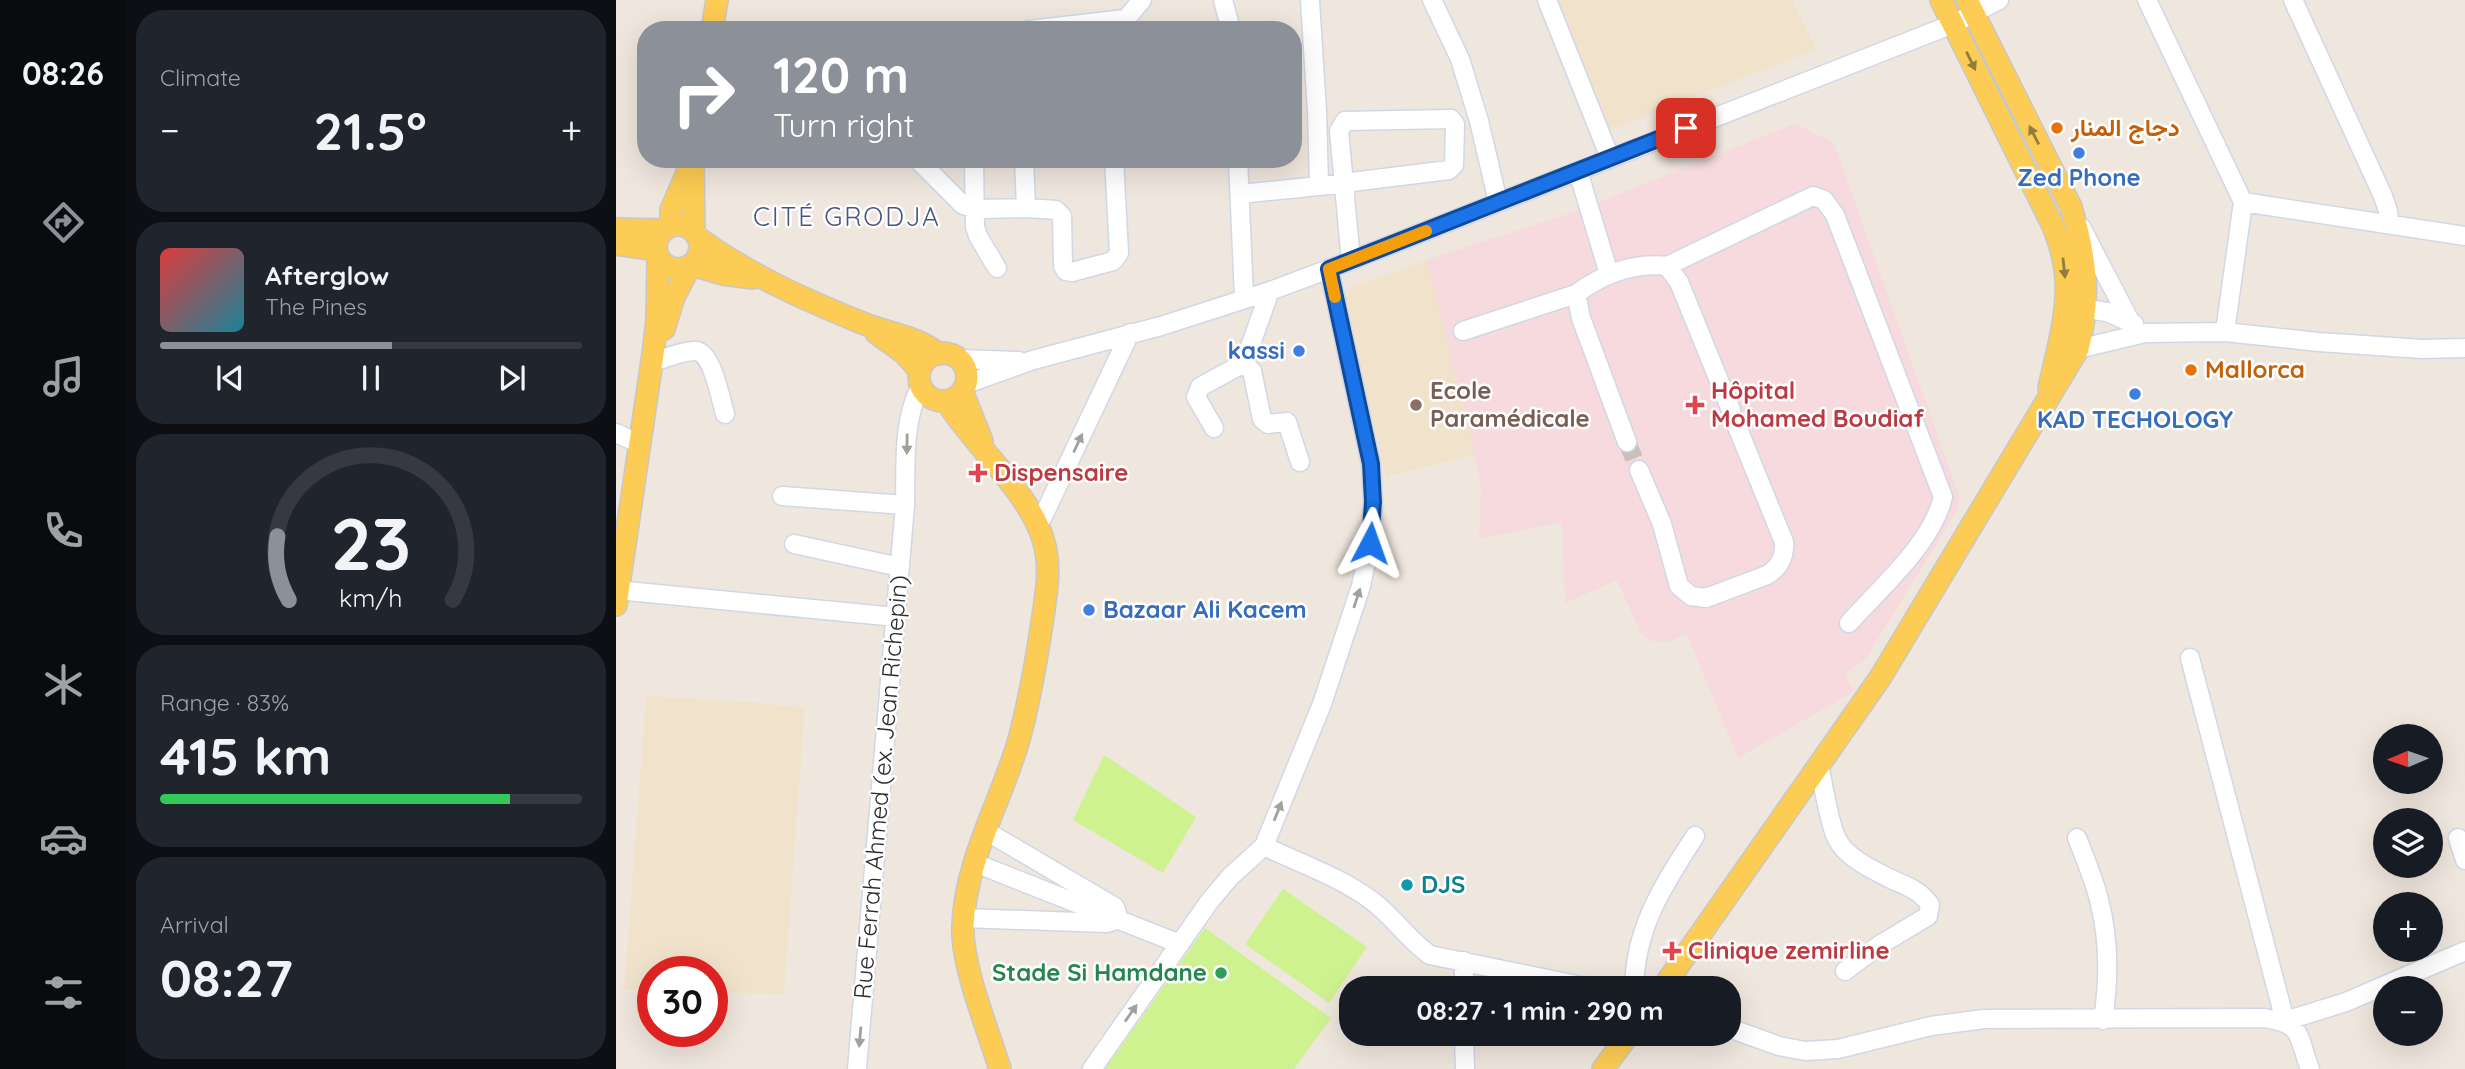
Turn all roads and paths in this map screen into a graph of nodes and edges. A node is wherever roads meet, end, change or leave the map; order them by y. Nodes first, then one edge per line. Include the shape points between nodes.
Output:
1 (716, 0) edge
2 (1142, 0) edge
3 (1223, 0) edge
4 (1432, 0) edge
5 (1547, 0) edge
6 (1941, 0) edge
7 (1999, 0) edge
8 (2147, 0) edge
9 (2293, 0) edge
10 (1310, 1) edge
11 (1970, 7) edge
12 (713, 21) edge
13 (1109, 21) edge
14 (1229, 21) edge
15 (1953, 24) junction
16 (1610, 158) junction
17 (688, 168) edge
18 (692, 168) edge
19 (926, 168) edge
20 (974, 168) edge
21 (1024, 168) edge
22 (1114, 168) edge
23 (1239, 168) edge
24 (1578, 171) junction
25 (1345, 183) junction
26 (1319, 186) junction
27 (1240, 194) junction
28 (1498, 202) junction
29 (2243, 202) junction
30 (2071, 207) junction
31 (1026, 208) junction
32 (976, 209) junction
33 (2389, 223) junction
34 (667, 228) junction
35 (616, 229) edge
36 (696, 234) junction
37 (2465, 236) edge
38 (616, 244) edge
39 (657, 254) junction
40 (1351, 261) junction
41 (691, 266) junction
42 (1667, 266) junction
43 (997, 268) dead end
44 (1329, 269) junction
45 (1609, 274) junction
46 (762, 279) junction
47 (1270, 291) junction
48 (1576, 294) junction
49 (1244, 298) junction
50 (2075, 307) junction
51 (2130, 321) junction
52 (863, 324) junction
53 (1463, 331) dead end
54 (2225, 332) junction
55 (1130, 333) junction
56 (2145, 333) junction
57 (2465, 333) edge
58 (2069, 347) junction
59 (2458, 348) edge
60 (949, 357) junction
61 (653, 358) junction
62 (1033, 360) junction
63 (1244, 363) junction
64 (920, 378) junction
65 (958, 392) junction
66 (725, 414) dead end
67 (1214, 428) dead end
68 (616, 433) edge
69 (1627, 442) tunnel mouth
70 (640, 444) junction
71 (1300, 462) dead end
72 (1639, 470) tunnel mouth
73 (782, 496) dead end
74 (905, 505) junction
75 (622, 524) edge
76 (1038, 527) junction
77 (794, 544) dead end
78 (900, 567) junction
79 (617, 596) edge
80 (896, 617) junction
81 (1849, 623) dead end
82 (2190, 658) dead end
83 (1819, 764) junction
84 (986, 831) junction
85 (1695, 836) dead end
86 (2077, 838) dead end
87 (2458, 838) dead end
88 (1264, 846) junction
89 (2465, 860) edge
90 (975, 863) junction
91 (963, 918) junction
92 (1119, 919) junction
93 (1180, 944) junction
94 (2465, 951) edge
95 (1464, 961) junction
96 (1845, 971) dead end
97 (1464, 976) edge
98 (1534, 976) edge
99 (1634, 976) edge
100 (1671, 976) edge
101 (2103, 1020) junction
102 (2285, 1021) junction
103 (1741, 1032) edge
104 (1464, 1046) edge
105 (1620, 1046) edge
106 (857, 1069) edge
107 (1000, 1069) edge
108 (1092, 1069) edge
109 (1465, 1069) edge
110 (1603, 1069) edge
111 (2310, 1069) edge

1 - 12 main road
2 - 13 street via 1126,19
3 - 14 street
4 - 28 street via 1460,58
5 - 16 street
6 - 15 main road
7 - 11 street
8 - 29 street
9 - 33 street via 2383,196
10 - 26 street
11 - 15 street
30 -> 11 main road
15 - 16 street
15 -> 50 main road via 2053,226 2064,260 2066,292
16 - 24 street
17 - 34 main road
18 - 36 main road
19 - 32 street via 963,205
20 - 32 street
21 - 31 street
22 - 31 street via 1119,253 1113,261 1066,271 1062,216 1056,210
23 - 27 street
24 - 28 street
24 - 45 street
25 - 25 street via 1449,170 1454,165 1455,124 1451,119 1345,121 1339,131
25 - 26 street
25 - 40 street
26 - 27 street
27 - 49 street
28 - 40 street
29 - 33 street
29 - 54 street
30 - 50 main road via 2087,284
30 - 51 street
31 - 32 street
32 - 43 street via 978,236
33 - 37 street
34 - 35 main road
34 - 36 main road via 686,226
34 - 39 main road via 656,242
36 - 41 main road via 700,253
36 - 46 main road
38 - 39 main road
39 - 41 main road via 669,268
39 - 61 main road
40 - 44 street
41 - 46 main road
41 - 61 main road
42 - 45 street via 1647,264
42 - 72 street via 1679,282 1784,542 1783,558 1767,575 1706,598 1684,592
42 - 81 street via 1813,196 1824,200 1835,215 1942,497 1918,546
44 - 47 street
88 -> 44 street via 1322,704 1361,586 1370,543 1371,464
45 - 48 street
46 - 52 main road
47 - 49 street
47 - 63 street
48 - 53 street
48 - 69 street
49 - 55 street
50 - 51 street
50 - 58 main road
51 - 56 street
52 - 60 main road via 913,338
52 - 64 main road via 904,353
54 - 56 street
54 - 59 street via 2319,342
55 - 62 street
76 -> 55 street
56 - 58 street
57 - 59 street
58 - 83 main road via 2046,404 1880,678
60 - 62 street
60 - 64 main road via 927,359
60 - 65 main road via 966,371
61 - 66 street via 694,350 703,353
61 - 70 main road
62 - 65 street
63 - 67 street via 1200,387 1196,397
63 - 71 street via 1252,371 1262,419 1268,424 1287,422
64 - 65 main road via 933,399
64 -> 74 street, Rue Ferrah Ahmed (ex. Jean Richepin) via 907,428
65 - 76 main road via 984,450
68 - 70 street
70 - 75 main road
73 - 74 street
74 - 78 street, Rue Ferrah Ahmed (ex. Jean Richepin)
75 - 79 main road
76 - 84 main road via 1048,573 1037,654 1018,743
77 - 78 street
78 - 80 street, Rue Ferrah Ahmed (ex. Jean Richepin)
79 - 80 street
80 -> 106 street, Rue Ferrah Ahmed (ex. Jean Richepin)
82 - 102 street
83 - 96 street via 1837,839 1848,854 1912,888 1930,905 1928,916
83 - 100 main road
84 - 90 main road
84 - 92 street via 1115,907
85 - 99 street via 1661,889 1642,932
86 - 101 street via 2105,928
87 - 89 street
88 - 93 street via 1230,877
88 - 95 street via 1372,900 1430,955
90 - 91 main road
90 - 92 street
91 - 92 street via 1107,923
91 - 107 main road via 968,964
92 - 93 street
108 -> 93 street
94 - 102 street via 2346,1002
95 - 97 street
95 - 98 street
101 - 102 street
101 - 103 street via 1984,1019 1931,1026 1838,1049 1805,1051
102 - 111 street via 2296,1029
104 - 109 street
105 - 110 main road

